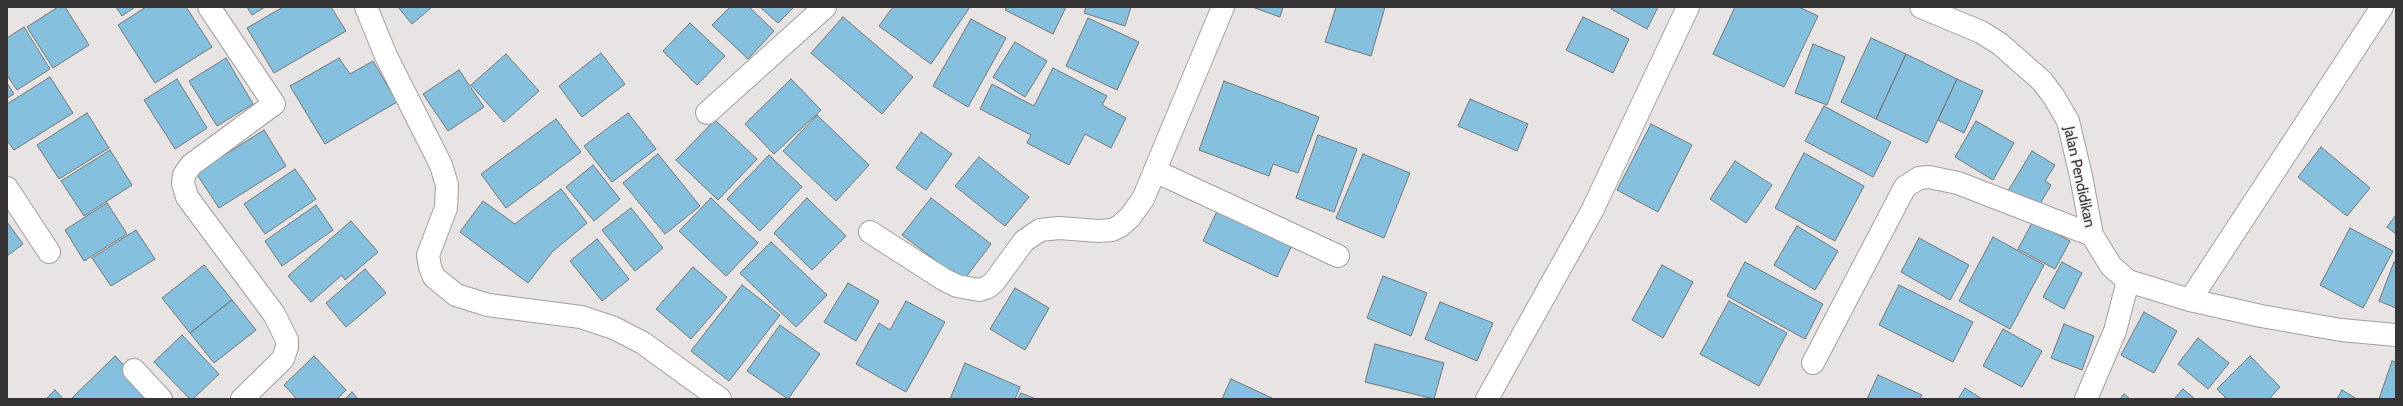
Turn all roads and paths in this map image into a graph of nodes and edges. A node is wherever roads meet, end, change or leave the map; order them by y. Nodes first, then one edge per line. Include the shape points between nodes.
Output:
1 (209, 7) edge
2 (366, 7) edge
3 (825, 7) edge
4 (1223, 7) edge
5 (1688, 7) edge
6 (1921, 7) edge
7 (2382, 7) edge
8 (707, 113) dead end
9 (1155, 172) junction
10 (7, 188) edge
11 (870, 232) dead end
12 (2092, 235) junction
13 (49, 252) dead end
14 (1338, 256) dead end
15 (2128, 281) junction
16 (2190, 300) junction
17 (2396, 335) edge
18 (1813, 363) dead end
19 (134, 370) dead end
20 (161, 399) edge
21 (242, 399) edge
22 (720, 399) edge
23 (1487, 399) edge
24 (2086, 399) edge

1 - 21 street via 274,104 191,165 184,175 183,183 187,197 274,314 287,340 283,359
2 - 22 street via 386,56 440,165 447,185 446,208 428,255 434,277 456,295 488,305 581,317 614,328 643,343
3 - 8 street
4 - 9 street
5 - 23 street via 1592,211
6 - 12 street, Jalan Pendidikan via 1981,32 2000,44 2042,80 2068,121
7 - 16 street
9 - 11 street via 1143,198 1130,217 1120,226 1112,230 1098,231 1059,228 1040,230 1024,241 994,282 979,290 957,286
9 - 14 street
10 - 13 street
12 - 15 street, Jalan Pendidikan via 2111,266
12 - 18 street via 1958,183 1929,177 1919,178 1905,188
15 - 16 street, Jalan Pendidikan
15 - 24 street via 2115,331
16 - 17 street, Jalan Pendidikan via 2341,330
19 - 20 street

